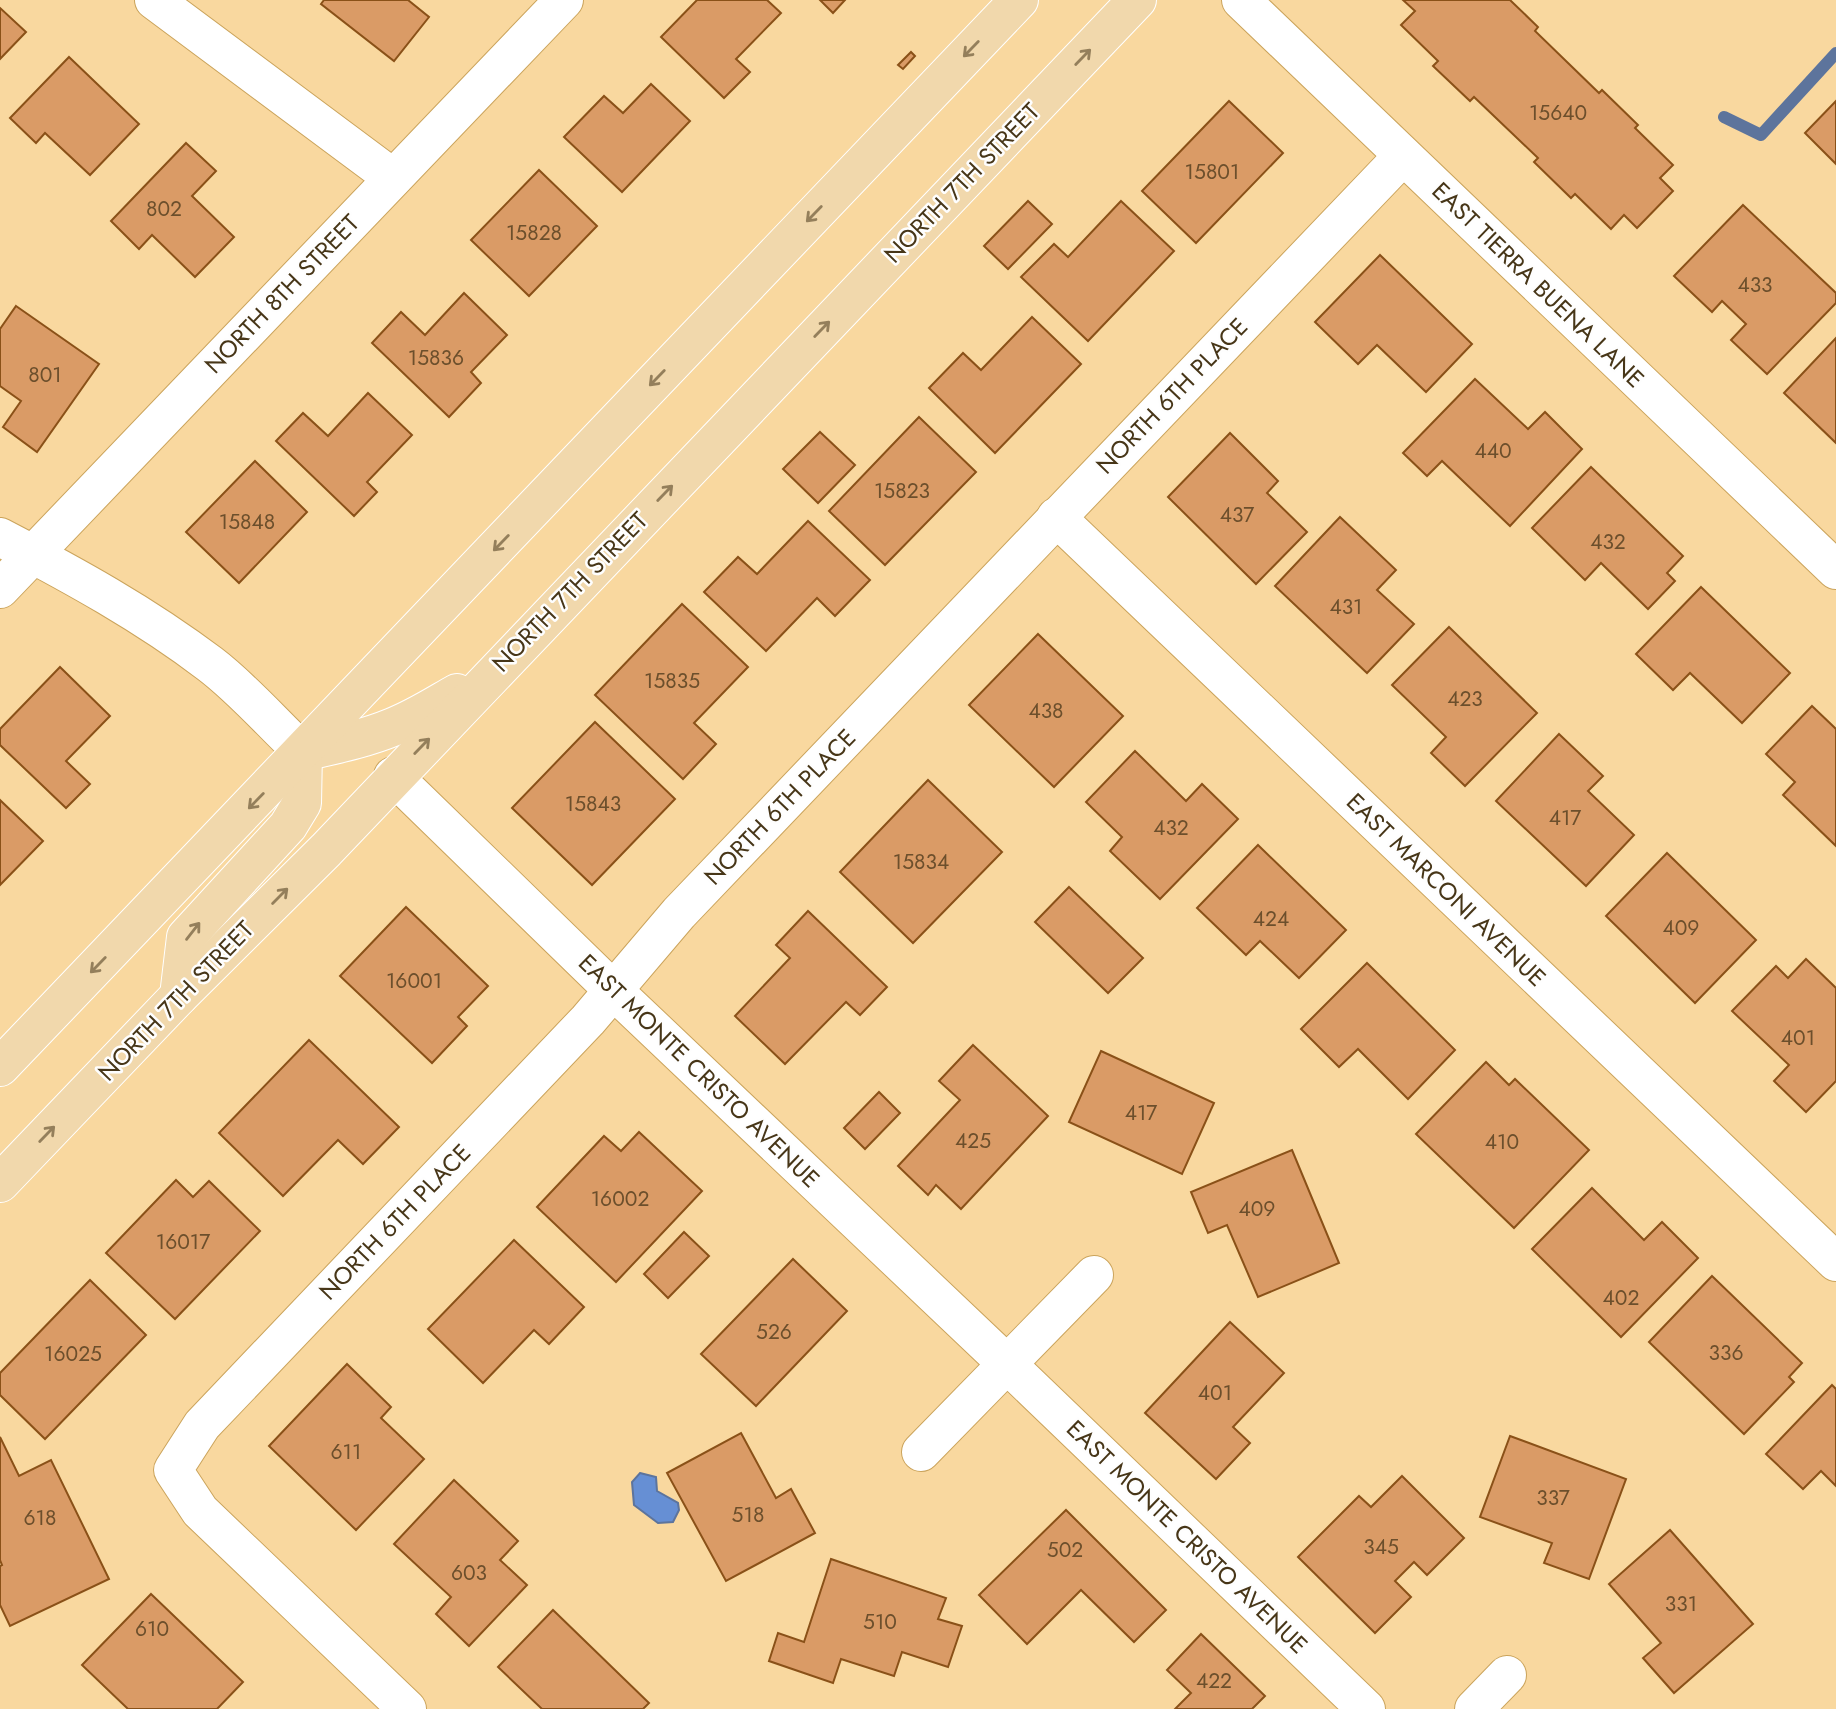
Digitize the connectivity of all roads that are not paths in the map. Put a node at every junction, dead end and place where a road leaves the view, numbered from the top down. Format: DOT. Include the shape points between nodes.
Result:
graph roads {
  1 [pos="155,0"];
  2 [pos="564,0"];
  3 [pos="1019,0"];
  4 [pos="1241,0"];
  5 [pos="1126,7"];
  6 [pos="1403,156"];
  7 [pos="393,178"];
  8 [pos="1056,517"];
  9 [pos="16,545"];
  10 [pos="1836,570"];
  11 [pos="0,589"];
  12 [pos="497,668"];
  13 [pos="303,752"];
  14 [pos="393,776"];
  15 [pos="613,990"];
  16 [pos="179,996"];
  17 [pos="0,1067"];
  18 [pos="0,1183"];
  19 [pos="1836,1262"];
  20 [pos="1094,1275"];
  21 [pos="1007,1364"];
  22 [pos="920,1452"];
  23 [pos="1507,1675"];
  24 [pos="407,1709"];
  25 [pos="1366,1709"];
  26 [pos="1474,1709"];
  1 -- 7 [label="street"];
  2 -- 7 [label="street, NORTH 8TH STREET"];
  3 -- 13 [label="main road, one-way"];
  4 -- 6 [label="street, EAST TIERRA BUENA LANE"];
  12 -- 5 [label="main road, NORTH 7TH STREET, one-way"];
  6 -- 8 [label="street, NORTH 6TH PLACE"];
  6 -- 10 [label="street, EAST TIERRA BUENA LANE"];
  7 -- 9 [label="street, NORTH 8TH STREET"];
  8 -- 15 [label="street, NORTH 6TH PLACE" via="679,913"];
  8 -- 19 [label="street, EAST MARCONI AVENUE"];
  9 -- 11 [label="street, NORTH 8TH STREET"];
  9 -- 13 [label="street" via="146,618 212,666"];
  12 -- 13 [label="main road" via="394,727"];
  14 -- 12 [label="main road, NORTH 7TH STREET, one-way"];
  16 -- 13 [label="main road, one-way" via="186,937 288,826 302,803"];
  13 -- 17 [label="main road, one-way"];
  14 -- 15 [label="street, EAST MONTE CRISTO AVENUE"];
  16 -- 14 [label="main road, NORTH 7TH STREET, one-way"];
  15 -- 21 [label="street, EAST MONTE CRISTO AVENUE"];
  15 -- 24 [label="street, NORTH 6TH PLACE" via="202,1425 173,1471 200,1511"];
  18 -- 16 [label="main road, NORTH 7TH STREET, one-way"];
  20 -- 21 [label="street"];
  21 -- 22 [label="street"];
  21 -- 25 [label="street, EAST MONTE CRISTO AVENUE"];
  23 -- 26 [label="street"];
}
